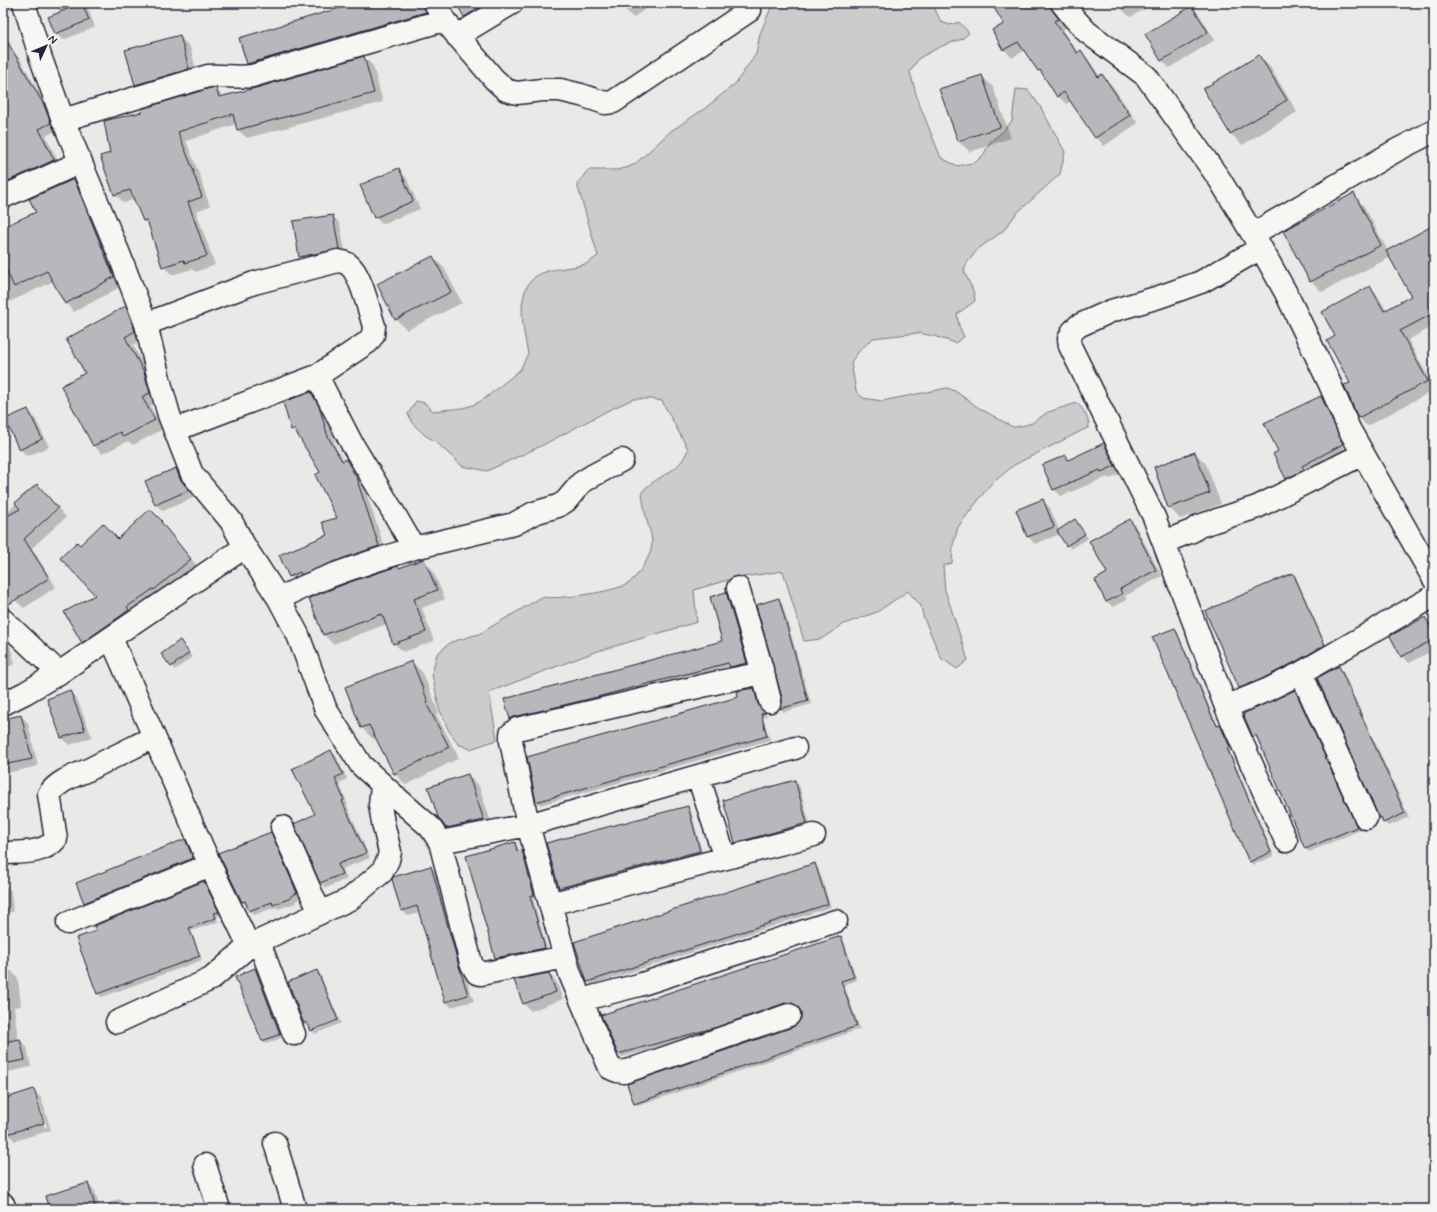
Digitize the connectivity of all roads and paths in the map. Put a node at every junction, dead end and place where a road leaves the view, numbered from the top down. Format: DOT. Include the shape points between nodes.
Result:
graph roads {
  1 [pos="24,3"];
  2 [pos="512,3"];
  3 [pos="1062,3"];
  4 [pos="750,10"];
  5 [pos="439,11"];
  6 [pos="457,36"];
  7 [pos="63,120"];
  8 [pos="1434,131"];
  9 [pos="80,162"];
  10 [pos="3,197"];
  11 [pos="1257,241"];
  12 [pos="146,324"];
  13 [pos="317,376"];
  14 [pos="175,430"];
  15 [pos="1363,454"];
  16 [pos="622,460"];
  17 [pos="1164,542"];
  18 [pos="245,546"];
  19 [pos="414,548"];
  20 [pos="1434,579"];
  21 [pos="738,588"];
  22 [pos="1434,596"];
  23 [pos="279,599"];
  24 [pos="3,620"];
  25 [pos="111,638"];
  26 [pos="60,673"];
  27 [pos="763,673"];
  28 [pos="1301,673"];
  29 [pos="770,701"];
  30 [pos="3,704"];
  31 [pos="1226,707"];
  32 [pos="154,737"];
  33 [pos="795,748"];
  34 [pos="698,776"];
  35 [pos="382,785"];
  36 [pos="1366,818"];
  37 [pos="528,825"];
  38 [pos="282,826"];
  39 [pos="814,835"];
  40 [pos="1286,841"];
  41 [pos="440,842"];
  42 [pos="3,854"];
  43 [pos="725,858"];
  44 [pos="210,865"];
  45 [pos="550,904"];
  46 [pos="320,913"];
  47 [pos="836,921"];
  48 [pos="68,923"];
  49 [pos="254,944"];
  50 [pos="565,957"];
  51 [pos="581,1000"];
  52 [pos="789,1015"];
  53 [pos="117,1022"];
  54 [pos="294,1034"];
  55 [pos="275,1143"];
  56 [pos="205,1165"];
  57 [pos="3,1204"];
  58 [pos="5,1209"];
  59 [pos="219,1209"];
  60 [pos="295,1209"];
  1 -- 7 [label="street"];
  2 -- 6 [label="street"];
  3 -- 11 [label="street" via="1087,32 1146,76 1220,180"];
  4 -- 6 [label="street" via="608,103 560,90 517,93 506,90"];
  5 -- 6 [label="street"];
  5 -- 7 [label="street" via="252,76 208,76"];
  7 -- 9 [label="street"];
  8 -- 11 [label="street" via="1390,154"];
  9 -- 10 [label="street"];
  9 -- 12 [label="street"];
  11 -- 15 [label="street" via="1286,293"];
  11 -- 17 [label="street" via="1201,282 1111,311 1078,326 1069,339 1070,346"];
  12 -- 13 [label="street" via="254,283 338,261 344,262 358,276 374,332 368,342"];
  12 -- 14 [label="street"];
  13 -- 14 [label="street"];
  13 -- 19 [label="street" via="352,444"];
  14 -- 18 [label="street" via="192,474 231,521"];
  15 -- 17 [label="street" via="1257,507 1199,526"];
  15 -- 20 [label="street"];
  16 -- 19 [label="street" via="581,483 566,501 558,506 534,513 514,524"];
  17 -- 31 [label="street"];
  18 -- 23 [label="street"];
  18 -- 25 [label="street"];
  19 -- 23 [label="street" via="327,577"];
  21 -- 27 [label="street"];
  22 -- 28 [label="street"];
  23 -- 35 [label="street" via="298,635 326,710 361,765"];
  24 -- 26 [label="street"];
  25 -- 26 [label="street"];
  25 -- 32 [label="street"];
  26 -- 30 [label="street"];
  27 -- 29 [label="street"];
  27 -- 37 [label="street" via="517,729 510,734"];
  28 -- 31 [label="street"];
  28 -- 36 [label="street"];
  31 -- 40 [label="street"];
  32 -- 42 [label="street" via="54,787 49,794 56,839 48,847"];
  32 -- 44 [label="street"];
  33 -- 34 [label="street"];
  34 -- 37 [label="street"];
  34 -- 43 [label="street"];
  35 -- 41 [label="street" via="430,827"];
  35 -- 46 [label="street" via="380,805 390,852 388,860 382,872 350,899"];
  37 -- 41 [label="street"];
  37 -- 45 [label="street"];
  38 -- 46 [label="street"];
  39 -- 43 [label="street"];
  41 -- 50 [label="street" via="471,962 477,973"];
  43 -- 45 [label="street"];
  44 -- 48 [label="street"];
  44 -- 49 [label="street"];
  45 -- 50 [label="street"];
  46 -- 49 [label="street"];
  47 -- 51 [label="street" via="639,985"];
  49 -- 53 [label="street" via="211,979"];
  49 -- 54 [label="street"];
  50 -- 51 [label="street"];
  51 -- 52 [label="street" via="610,1068 624,1072"];
  55 -- 60 [label="street"];
  56 -- 59 [label="street"];
  57 -- 58 [label="street"];
}
